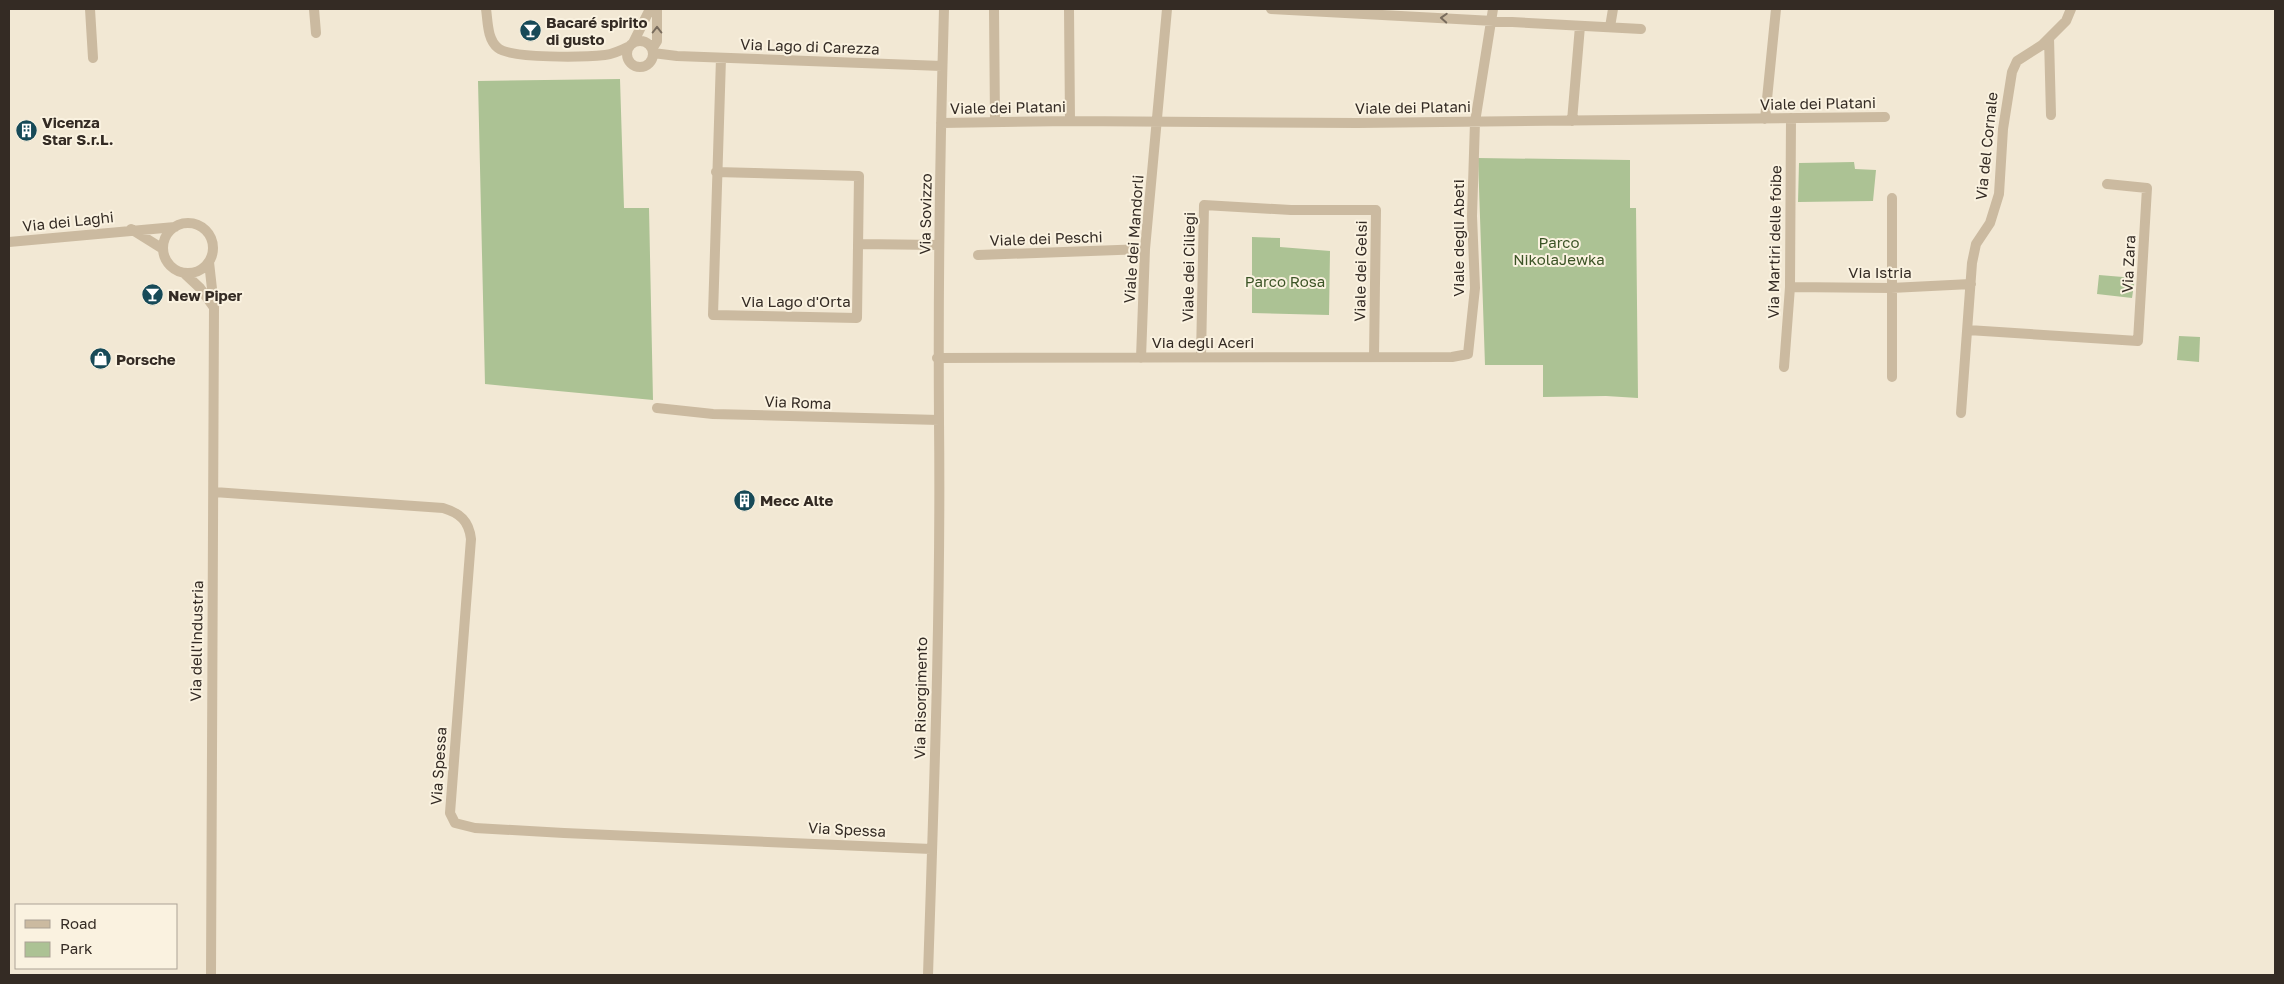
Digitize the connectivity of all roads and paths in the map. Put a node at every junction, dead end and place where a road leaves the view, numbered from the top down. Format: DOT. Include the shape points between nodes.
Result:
graph roads {
  1 [pos="90,9"];
  2 [pos="314,9"];
  3 [pos="486,9"];
  4 [pos="650,9"];
  5 [pos="657,9"];
  6 [pos="944,9"];
  7 [pos="994,9"];
  8 [pos="1069,9"];
  9 [pos="1167,9"];
  10 [pos="1271,9"];
  11 [pos="1493,9"];
  12 [pos="1613,9"];
  13 [pos="1776,9"];
  14 [pos="2071,9"];
  15 [pos="1493,21"];
  16 [pos="1580,26"];
  17 [pos="1610,27"];
  18 [pos="1641,29"];
  19 [pos="316,33"];
  20 [pos="2049,38"];
  21 [pos="632,44"];
  22 [pos="651,54"];
  23 [pos="605,55"];
  24 [pos="93,58"];
  25 [pos="720,58"];
  26 [pos="630,62"];
  27 [pos="942,66"];
  28 [pos="2051,115"];
  29 [pos="1885,117"];
  30 [pos="1791,118"];
  31 [pos="1765,119"];
  32 [pos="995,121"];
  33 [pos="1070,121"];
  34 [pos="1572,121"];
  35 [pos="1475,122"];
  36 [pos="941,123"];
  37 [pos="1157,123"];
  38 [pos="716,172"];
  39 [pos="2107,184"];
  40 [pos="1892,198"];
  41 [pos="1291,210"];
  42 [pos="175,227"];
  43 [pos="131,229"];
  44 [pos="9,242"];
  45 [pos="858,244"];
  46 [pos="939,245"];
  47 [pos="163,249"];
  48 [pos="1145,249"];
  49 [pos="978,255"];
  50 [pos="210,262"];
  51 [pos="184,273"];
  52 [pos="1971,284"];
  53 [pos="1790,287"];
  54 [pos="1894,288"];
  55 [pos="214,307"];
  56 [pos="1968,330"];
  57 [pos="1468,354"];
  58 [pos="1374,357"];
  59 [pos="937,358"];
  60 [pos="1140,358"];
  61 [pos="1201,358"];
  62 [pos="1784,367"];
  63 [pos="1892,377"];
  64 [pos="657,408"];
  65 [pos="1961,413"];
  66 [pos="939,420"];
  67 [pos="214,492"];
  68 [pos="931,849"];
  69 [pos="211,975"];
  70 [pos="928,975"];
  1 -- 24 [label="street"];
  2 -- 19 [label="street"];
  3 -- 23 [label="street" via="490,36 495,45 506,53"];
  4 -- 21 [label="street"];
  22 -- 5 [label="street, one-way" via="657,41"];
  6 -- 27 [label="street, Via Sovizzo"];
  7 -- 32 [label="street"];
  8 -- 33 [label="street"];
  9 -- 37 [label="street, Viale dei Mandorli"];
  15 -- 10 [label="street, one-way"];
  11 -- 15 [label="street, Viale degli Abeti"];
  12 -- 17 [label="street"];
  13 -- 31 [label="street"];
  14 -- 20 [label="street, Via del Cornale" via="2066,22"];
  15 -- 16 [label="street"];
  15 -- 35 [label="street, Viale degli Abeti"];
  16 -- 17 [label="street"];
  16 -- 34 [label="street"];
  17 -- 18 [label="street"];
  20 -- 28 [label="street"];
  20 -- 52 [label="street, Via del Cornale" via="2017,61 2012,72 2004,121 1999,194 1990,222 1976,244"];
  21 -- 22 [label="street" via="642,41"];
  21 -- 23 [label="street"];
  21 -- 26 [label="street" via="627,54"];
  22 -- 25 [label="street, Via Lago di Carezza"];
  22 -- 26 [label="street" via="643,66"];
  23 -- 26 [label="street"];
  25 -- 27 [label="street, Via Lago di Carezza"];
  25 -- 38 [label="street, Via Lago d'Orta"];
  27 -- 36 [label="street, Via Sovizzo"];
  29 -- 30 [label="street, Viale dei Platani"];
  30 -- 31 [label="street, Viale dei Platani"];
  30 -- 53 [label="street, Via Martiri delle foibe"];
  31 -- 34 [label="street, Viale dei Platani"];
  32 -- 33 [label="street, Viale dei Platani"];
  32 -- 36 [label="street, Viale dei Platani"];
  33 -- 37 [label="street, Viale dei Platani"];
  34 -- 35 [label="street, Viale dei Platani"];
  35 -- 37 [label="street, Viale dei Platani"];
  35 -- 57 [label="street, Viale degli Abeti" via="1472,216 1476,288"];
  36 -- 46 [label="street, Via Sovizzo"];
  37 -- 48 [label="street, Viale dei Mandorli"];
  38 -- 45 [label="street, Via Lago d'Orta" via="859,176"];
  38 -- 45 [label="street, Via Lago d'Orta" via="713,315 857,318"];
  39 -- 56 [label="street, Via Zara" via="2147,188 2138,341"];
  40 -- 54 [label="street"];
  41 -- 58 [label="street, Viale dei Gelsi" via="1376,210"];
  41 -- 61 [label="street, Viale dei Ciliegi" via="1204,205"];
  42 -- 43 [label="street, Via dei Laghi"];
  42 -- 47 [label="street" via="167,234"];
  42 -- 50 [label="street" via="184,223 199,225 205,230 213,249"];
  43 -- 44 [label="street, Via dei Laghi"];
  43 -- 47 [label="street"];
  45 -- 46 [label="street"];
  46 -- 59 [label="street, Via Sovizzo"];
  47 -- 51 [label="street" via="168,263"];
  48 -- 49 [label="street, Viale dei Peschi"];
  48 -- 60 [label="street, Viale dei Mandorli"];
  50 -- 51 [label="street" via="200,270"];
  50 -- 55 [label="street, Via dell'Industria"];
  51 -- 55 [label="street"];
  52 -- 54 [label="street, Via Istria"];
  52 -- 56 [label="street, Via del Cornale"];
  53 -- 54 [label="street, Via Istria"];
  53 -- 62 [label="street, Via Martiri delle foibe"];
  54 -- 63 [label="street"];
  55 -- 67 [label="street, Via dell'Industria"];
  56 -- 65 [label="street, Via del Cornale"];
  57 -- 58 [label="street, Via degli Aceri"];
  58 -- 61 [label="street, Via degli Aceri"];
  59 -- 60 [label="street, Via degli Aceri"];
  59 -- 66 [label="street, Via Sovizzo"];
  60 -- 61 [label="street, Via degli Aceri"];
  64 -- 66 [label="street, Via Roma" via="714,414"];
  66 -- 68 [label="street, Via Risorgimento"];
  67 -- 68 [label="street, Via Spessa" via="443,508 455,512 467,523 470,548 450,813 455,823 475,828 564,833"];
  67 -- 69 [label="street, Via dell'Industria" via="210,681"];
  68 -- 70 [label="street, Via Risorgimento"];
}
